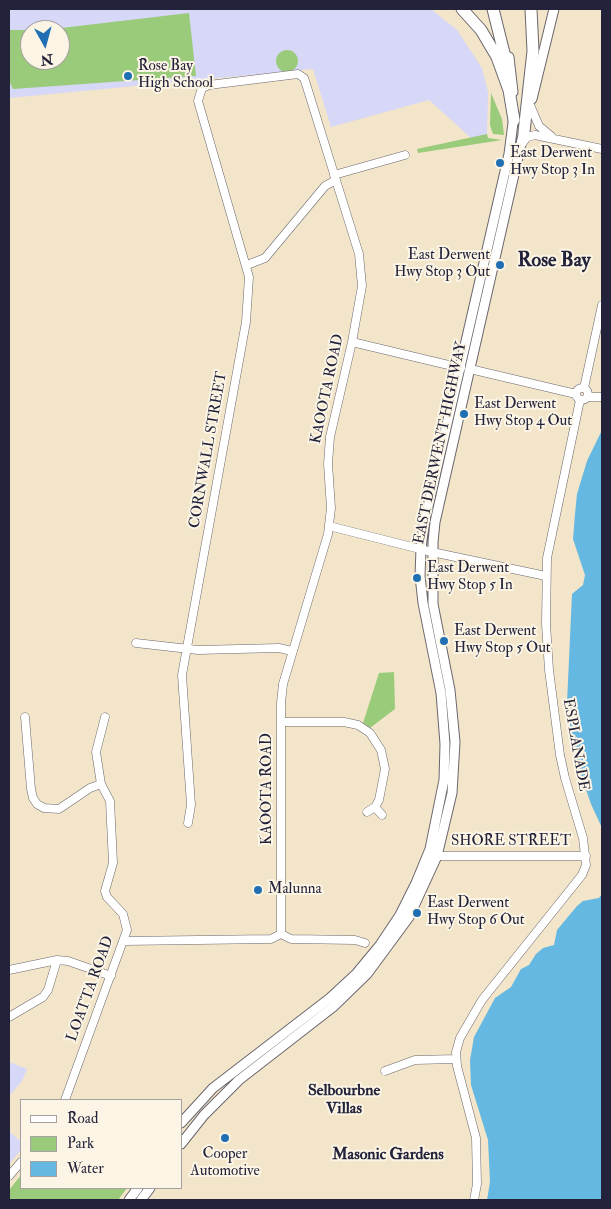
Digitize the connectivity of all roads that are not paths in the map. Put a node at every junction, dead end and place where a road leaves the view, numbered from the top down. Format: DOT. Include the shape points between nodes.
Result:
graph roads {
  1 [pos="462,9"];
  2 [pos="493,9"];
  3 [pos="498,9"];
  4 [pos="531,9"];
  5 [pos="554,9"];
  6 [pos="202,88"];
  7 [pos="512,89"];
  8 [pos="530,104"];
  9 [pos="514,120"];
  10 [pos="524,132"];
  11 [pos="553,137"];
  12 [pos="520,148"];
  13 [pos="602,149"];
  14 [pos="405,155"];
  15 [pos="335,177"];
  16 [pos="247,265"];
  17 [pos="602,305"];
  18 [pos="352,342"];
  19 [pos="466,368"];
  20 [pos="584,388"];
  21 [pos="578,397"];
  22 [pos="588,397"];
  23 [pos="602,397"];
  24 [pos="329,526"];
  25 [pos="421,549"];
  26 [pos="432,552"];
  27 [pos="546,576"];
  28 [pos="136,643"];
  29 [pos="187,648"];
  30 [pos="292,651"];
  31 [pos="25,717"];
  32 [pos="105,717"];
  33 [pos="281,722"];
  34 [pos="101,784"];
  35 [pos="375,808"];
  36 [pos="368,812"];
  37 [pos="382,815"];
  38 [pos="188,823"];
  39 [pos="437,856"];
  40 [pos="586,856"];
  41 [pos="281,934"];
  42 [pos="125,941"];
  43 [pos="365,944"];
  44 [pos="57,960"];
  45 [pos="9,970"];
  46 [pos="111,976"];
  47 [pos="9,1017"];
  48 [pos="456,1059"];
  49 [pos="385,1071"];
  50 [pos="65,1099"];
  51 [pos="194,1107"];
  52 [pos="204,1115"];
  53 [pos="182,1122"];
  54 [pos="182,1143"];
  55 [pos="20,1163"];
  56 [pos="9,1176"];
  57 [pos="137,1189"];
  58 [pos="149,1189"];
  59 [pos="129,1200"];
  60 [pos="141,1200"];
  61 [pos="474,1200"];
  1 -- 9 [label="highway" via="481,30 497,57 509,90"];
  2 -- 7 [label="highway"];
  3 -- 7 [label="main road, EAST DERWENT HIGHWAY"];
  4 -- 10 [label="highway" via="533,51"];
  5 -- 8 [label="main road, EAST DERWENT HIGHWAY"];
  6 -- 15 [label="street, KAOOTA ROAD" via="254,79 302,76"];
  6 -- 16 [label="street, CORNWALL STREET" via="199,111"];
  7 -- 9 [label="main road, EAST DERWENT HIGHWAY"];
  8 -- 10 [label="main road, EAST DERWENT HIGHWAY"];
  8 -- 11 [label="street" via="539,126"];
  9 -- 19 [label="main road, EAST DERWENT HIGHWAY"];
  10 -- 12 [label="main road, EAST DERWENT HIGHWAY"];
  11 -- 12 [label="street" via="530,136"];
  11 -- 13 [label="street"];
  12 -- 19 [label="main road, EAST DERWENT HIGHWAY"];
  14 -- 15 [label="street"];
  15 -- 16 [label="street" via="265,258"];
  15 -- 18 [label="street, KAOOTA ROAD" via="359,254 361,271 360,301"];
  16 -- 29 [label="street, CORNWALL STREET" via="249,304"];
  17 -- 20 [label="street"];
  18 -- 19 [label="street"];
  18 -- 24 [label="street, KAOOTA ROAD" via="328,449"];
  19 -- 21 [label="street"];
  19 -- 25 [label="main road, EAST DERWENT HIGHWAY" via="424,524"];
  19 -- 26 [label="main road, EAST DERWENT HIGHWAY" via="435,522"];
  20 -- 21 [label="street" via="580,389"];
  20 -- 22 [label="street"];
  21 -- 22 [label="street" via="584,401"];
  21 -- 27 [label="street, ESPLANADE"];
  22 -- 23 [label="street"];
  24 -- 25 [label="street"];
  24 -- 30 [label="street, KAOOTA ROAD"];
  25 -- 26 [label="street"];
  25 -- 51 [label="main road, EAST DERWENT HIGHWAY" via="423,602 441,693 446,744 440,807 422,870 390,930 356,974"];
  26 -- 27 [label="street"];
  26 -- 39 [label="main road, EAST DERWENT HIGHWAY" via="433,604 450,690 455,742 452,792"];
  27 -- 40 [label="street, ESPLANADE" via="549,662 560,755"];
  28 -- 29 [label="street"];
  29 -- 30 [label="street" via="278,648"];
  29 -- 38 [label="street, CORNWALL STREET" via="182,683 191,805"];
  30 -- 33 [label="street, KAOOTA ROAD" via="283,684"];
  31 -- 34 [label="street" via="31,789 37,804 59,809"];
  32 -- 34 [label="street, LOATTA ROAD" via="96,752"];
  33 -- 35 [label="street" via="344,722 358,725 370,733 379,744 384,762 384,784"];
  33 -- 41 [label="street, KAOOTA ROAD"];
  34 -- 42 [label="street, LOATTA ROAD" via="110,802 113,854 104,890 126,921"];
  35 -- 36 [label="street"];
  35 -- 37 [label="street"];
  39 -- 40 [label="street, SHORE STREET"];
  39 -- 52 [label="main road, EAST DERWENT HIGHWAY" via="409,916 367,974 333,1007 239,1080"];
  40 -- 48 [label="street" via="582,874 472,1014 460,1038"];
  41 -- 42 [label="street" via="271,939"];
  41 -- 43 [label="street" via="295,939 355,940"];
  42 -- 46 [label="street, LOATTA ROAD"];
  44 -- 45 [label="street"];
  44 -- 46 [label="street"];
  44 -- 47 [label="street" via="43,997"];
  46 -- 50 [label="street, LOATTA ROAD"];
  48 -- 49 [label="street" via="416,1060"];
  48 -- 61 [label="street" via="476,1138"];
  51 -- 52 [label="main road"];
  51 -- 53 [label="main road, EAST DERWENT HIGHWAY"];
  52 -- 54 [label="main road, EAST DERWENT HIGHWAY"];
  55 -- 56 [label="street"];
  57 -- 59 [label="main road"];
  58 -- 60 [label="main road"];
}
